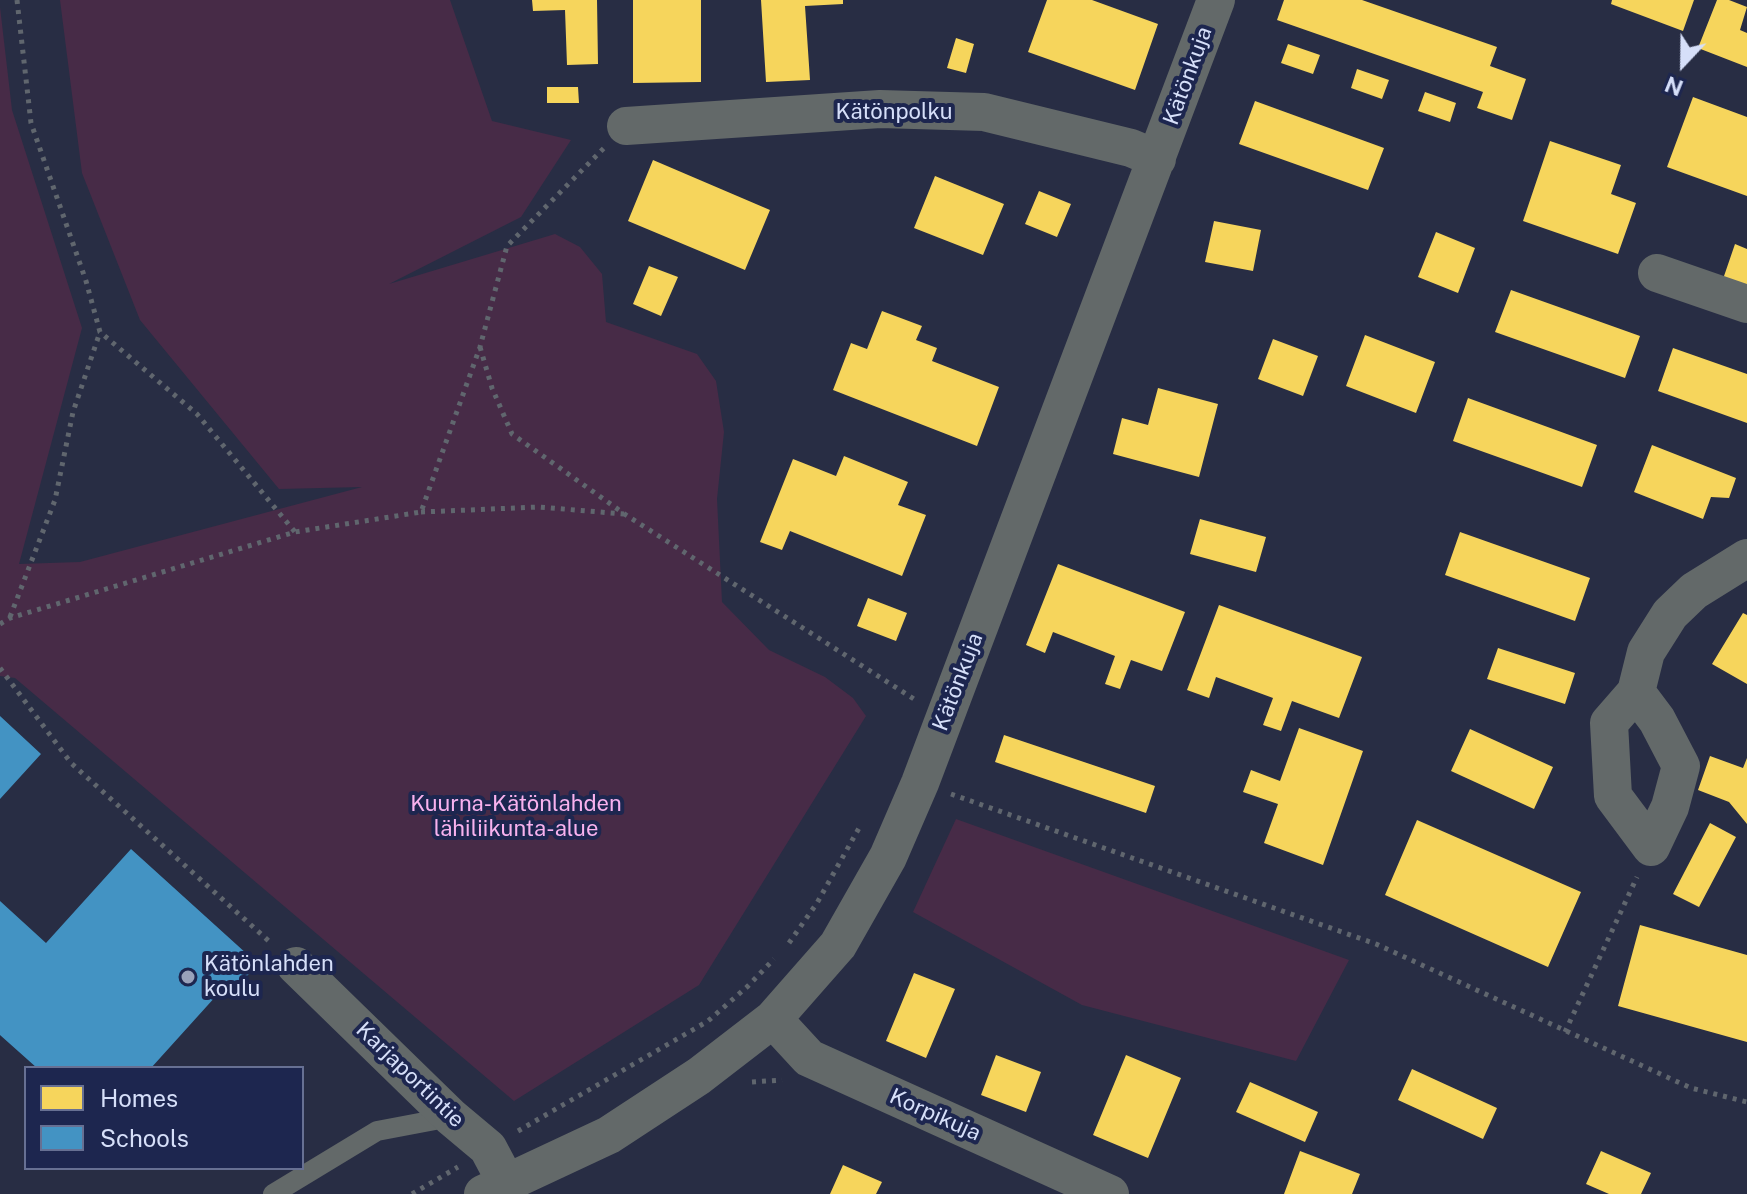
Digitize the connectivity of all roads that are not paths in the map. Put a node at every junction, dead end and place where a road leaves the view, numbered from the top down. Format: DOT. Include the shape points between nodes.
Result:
graph roads {
  1 [pos="1216,0"];
  2 [pos="626,126"];
  3 [pos="1157,159"];
  4 [pos="1657,273"];
  5 [pos="1747,304"];
  6 [pos="1747,558"];
  7 [pos="1636,692"];
  8 [pos="296,966"];
  9 [pos="773,1019"];
  10 [pos="451,1117"];
  11 [pos="500,1190"];
  12 [pos="273,1194"];
  13 [pos="1110,1194"];
  1 -- 3 [label="street, Kätönkuja"];
  2 -- 3 [label="street, Kätönpolku" via="880,109 984,112"];
  3 -- 9 [label="street, Kätönkuja" via="888,857 838,945"];
  4 -- 5 [label="street"];
  6 -- 7 [label="street" via="1694,591 1670,614 1646,652"];
  7 -- 7 [label="street" via="1609,723 1613,796 1651,847 1681,766"];
  8 -- 10 [label="street, Karjaportintie"];
  9 -- 11 [label="street, Kätönkuja" via="609,1135"];
  9 -- 13 [label="street, Korpikuja" via="809,1058"];
  10 -- 11 [label="street, Karjaportintie" via="488,1148"];
  10 -- 12 [label="lane" via="377,1131"];
}
